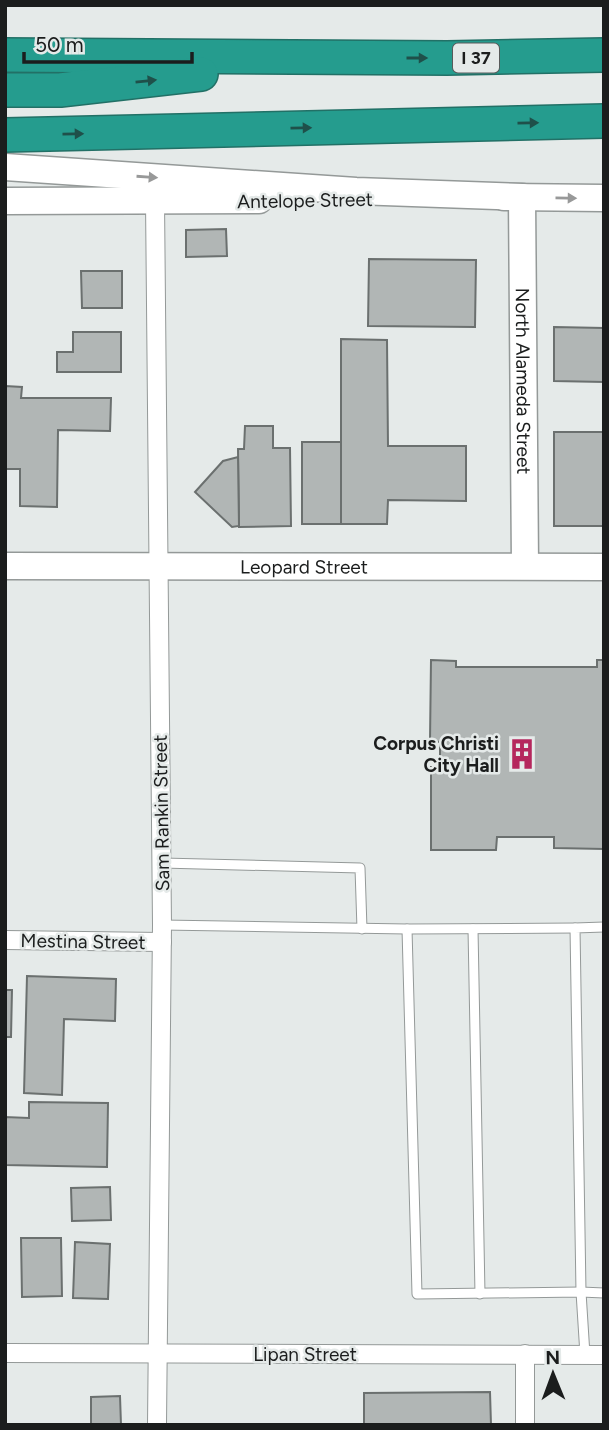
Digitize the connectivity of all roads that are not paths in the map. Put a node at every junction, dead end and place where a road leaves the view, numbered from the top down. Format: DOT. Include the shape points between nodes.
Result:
graph roads {
  1 [pos="5,55"];
  2 [pos="604,55"];
  3 [pos="349,58"];
  4 [pos="5,90"];
  5 [pos="604,121"];
  6 [pos="5,135"];
  7 [pos="5,167"];
  8 [pos="522,197"];
  9 [pos="604,198"];
  10 [pos="5,201"];
  11 [pos="155,201"];
  12 [pos="157,565"];
  13 [pos="5,566"];
  14 [pos="525,566"];
  15 [pos="604,567"];
  16 [pos="162,863"];
  17 [pos="604,927"];
  18 [pos="575,928"];
  19 [pos="362,929"];
  20 [pos="407,929"];
  21 [pos="473,929"];
  22 [pos="162,934"];
  23 [pos="5,940"];
  24 [pos="581,1292"];
  25 [pos="604,1293"];
  26 [pos="480,1294"];
  27 [pos="5,1353"];
  28 [pos="525,1353"];
  29 [pos="158,1354"];
  30 [pos="604,1354"];
  31 [pos="585,1355"];
  32 [pos="157,1425"];
  33 [pos="526,1425"];
  1 -- 3 [label="highway, I 37"];
  3 -- 2 [label="highway, I 37, one-way"];
  4 -- 3 [label="highway, one-way" via="60,90"];
  6 -- 5 [label="highway, one-way"];
  7 -- 8 [label="main road, one-way" via="356,191"];
  8 -- 9 [label="main road, Antelope Street, one-way"];
  8 -- 11 [label="main road, Antelope Street"];
  8 -- 14 [label="main road, North Alameda Street"];
  10 -- 11 [label="main road, Antelope Street"];
  11 -- 12 [label="street, Sam Rankin Street"];
  12 -- 13 [label="main road, Leopard Street"];
  12 -- 14 [label="main road, Leopard Street"];
  12 -- 16 [label="street, Sam Rankin Street"];
  14 -- 15 [label="main road, Leopard Street"];
  16 -- 19 [label="lane" via="360,868"];
  16 -- 22 [label="street, Sam Rankin Street"];
  17 -- 18 [label="lane"];
  18 -- 21 [label="lane"];
  18 -- 24 [label="lane"];
  19 -- 20 [label="lane"];
  19 -- 22 [label="lane"];
  20 -- 21 [label="lane"];
  20 -- 26 [label="lane" via="417,1294"];
  21 -- 26 [label="lane"];
  22 -- 23 [label="street, Mestina Street"];
  22 -- 29 [label="street, Sam Rankin Street"];
  24 -- 25 [label="lane"];
  24 -- 26 [label="lane"];
  24 -- 31 [label="lane"];
  27 -- 29 [label="street, Lipan Street"];
  28 -- 29 [label="street, Lipan Street"];
  28 -- 31 [label="street, Lipan Street"];
  28 -- 33 [label="street"];
  29 -- 32 [label="street, Sam Rankin Street"];
  30 -- 31 [label="street, Lipan Street"];
}
